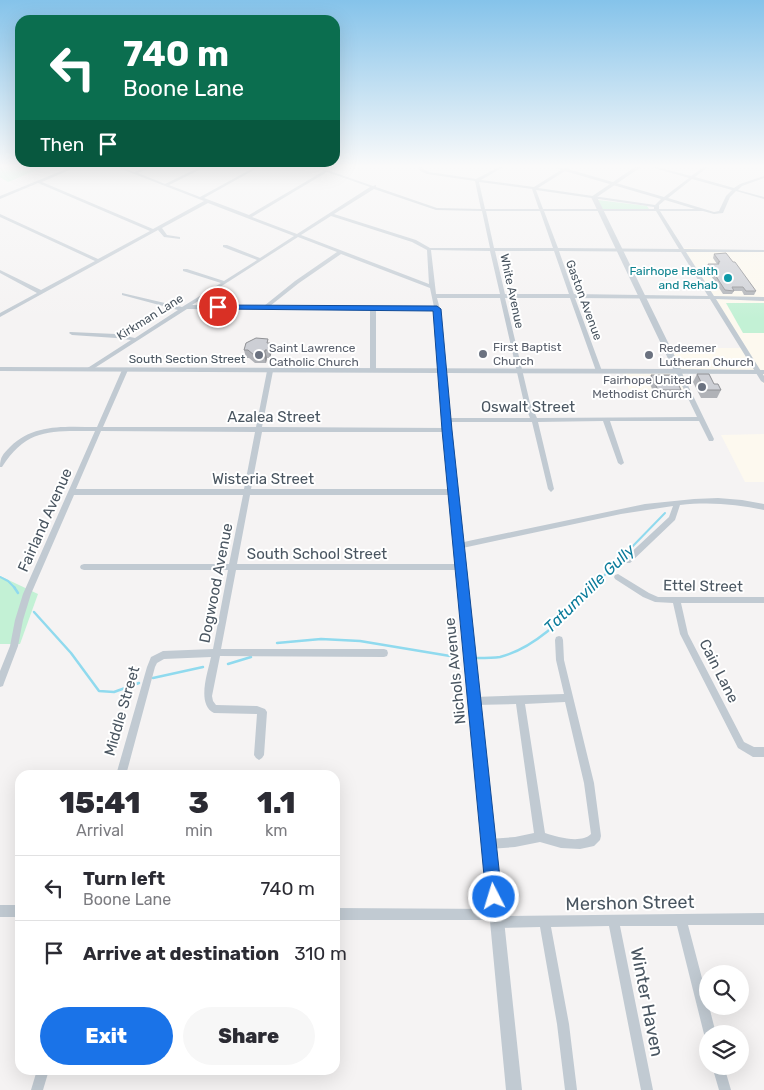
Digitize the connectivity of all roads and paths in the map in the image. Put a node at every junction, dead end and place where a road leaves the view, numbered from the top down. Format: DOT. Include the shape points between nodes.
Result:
graph roads {
  1 [pos="6,218"];
  2 [pos="126,218"];
  3 [pos="178,218"];
  4 [pos="254,218"];
  5 [pos="325,218"];
  6 [pos="339,218"];
  7 [pos="486,218"];
  8 [pos="544,218"];
  9 [pos="603,218"];
  10 [pos="662,218"];
  11 [pos="156,230"];
  12 [pos="297,235"];
  13 [pos="178,238"];
  14 [pos="225,246"];
  15 [pos="556,249"];
  16 [pos="619,249"];
  17 [pos="428,250"];
  18 [pos="493,250"];
  19 [pos="682,250"];
  20 [pos="764,251"];
  21 [pos="341,252"];
  22 [pos="259,259"];
  23 [pos="98,261"];
  24 [pos="185,270"];
  25 [pos="0,271"];
  26 [pos="223,282"];
  27 [pos="432,287"];
  28 [pos="40,292"];
  29 [pos="124,294"];
  30 [pos="435,296"];
  31 [pos="503,296"];
  32 [pos="572,296"];
  33 [pos="641,296"];
  34 [pos="713,299"];
  35 [pos="764,299"];
  36 [pos="184,308"];
  37 [pos="266,308"];
  38 [pos="373,308"];
  39 [pos="437,309"];
  40 [pos="0,315"];
  41 [pos="72,333"];
  42 [pos="132,339"];
  43 [pos="0,370"];
  44 [pos="88,370"];
  45 [pos="125,370"];
  46 [pos="374,370"];
  47 [pos="270,371"];
  48 [pos="442,371"];
  49 [pos="519,371"];
  50 [pos="599,371"];
  51 [pos="678,371"];
  52 [pos="761,372"];
  53 [pos="764,381"];
  54 [pos="534,419"];
  55 [pos="700,419"];
  56 [pos="606,420"];
  57 [pos="447,425"];
  58 [pos="100,429"];
  59 [pos="259,430"];
  60 [pos="710,439"];
  61 [pos="621,463"];
  62 [pos="0,465"];
  63 [pos="551,489"];
  64 [pos="72,492"];
  65 [pos="248,492"];
  66 [pos="453,492"];
  67 [pos="677,504"];
  68 [pos="764,507"];
  69 [pos="458,546"];
  70 [pos="627,561"];
  71 [pos="84,567"];
  72 [pos="233,567"];
  73 [pos="460,567"];
  74 [pos="618,577"];
  75 [pos="676,600"];
  76 [pos="764,600"];
  77 [pos="559,640"];
  78 [pos="217,653"];
  79 [pos="384,653"];
  80 [pos="0,683"];
  81 [pos="568,698"];
  82 [pos="520,700"];
  83 [pos="474,701"];
  84 [pos="764,752"];
  85 [pos="259,755"];
  86 [pos="122,770"];
  87 [pos="540,837"];
  88 [pos="489,844"];
  89 [pos="0,911"];
  90 [pos="15,911"];
  91 [pos="340,914"];
  92 [pos="496,918"];
  93 [pos="764,919"];
  94 [pos="681,920"];
  95 [pos="545,922"];
  96 [pos="614,922"];
  97 [pos="708,1025"];
  98 [pos="42,1075"];
  99 [pos="720,1075"];
  100 [pos="37,1090"];
  101 [pos="514,1090"];
  102 [pos="571,1090"];
  103 [pos="647,1090"];
  104 [pos="724,1090"];
  1 -- 23 [label="street"];
  2 -- 11 [label="street"];
  3 -- 11 [label="street"];
  4 -- 12 [label="street"];
  5 -- 12 [label="street, Kirkman Lane"];
  6 -- 17 [label="street" via="414,241"];
  7 -- 18 [label="street, White Avenue"];
  8 -- 15 [label="street, Gaston Avenue"];
  9 -- 16 [label="street"];
  10 -- 19 [label="street"];
  11 -- 13 [label="street"];
  11 -- 23 [label="street"];
  12 -- 21 [label="street"];
  12 -- 22 [label="street, Kirkman Lane"];
  14 -- 22 [label="street"];
  15 -- 16 [label="street"];
  15 -- 18 [label="street"];
  15 -- 32 [label="street, Gaston Avenue"];
  16 -- 19 [label="street"];
  16 -- 33 [label="street"];
  17 -- 18 [label="street"];
  17 -- 27 [label="street, Nichols Avenue"];
  18 -- 31 [label="street, White Avenue"];
  19 -- 20 [label="street"];
  19 -- 34 [label="street"];
  21 -- 27 [label="street"];
  21 -- 37 [label="street"];
  22 -- 26 [label="street, Kirkman Lane"];
  23 -- 28 [label="street"];
  24 -- 26 [label="street"];
  25 -- 28 [label="street"];
  26 -- 36 [label="street, Kirkman Lane"];
  27 -- 30 [label="street, Nichols Avenue"];
  28 -- 40 [label="street"];
  29 -- 36 [label="street"];
  30 -- 31 [label="street"];
  30 -- 39 [label="street, Nichols Avenue"];
  31 -- 32 [label="street"];
  31 -- 49 [label="street, White Avenue"];
  32 -- 33 [label="street"];
  32 -- 50 [label="street, Gaston Avenue"];
  33 -- 34 [label="street"];
  33 -- 51 [label="street"];
  34 -- 35 [label="street"];
  34 -- 52 [label="street"];
  36 -- 37 [label="street"];
  36 -- 42 [label="street, Kirkman Lane"];
  37 -- 38 [label="street"];
  38 -- 39 [label="street"];
  38 -- 46 [label="street"];
  39 -- 48 [label="street, Nichols Avenue"];
  41 -- 42 [label="street"];
  42 -- 44 [label="street, Kirkman Lane"];
  43 -- 44 [label="street, South Section Street"];
  44 -- 45 [label="street, South Section Street"];
  45 -- 47 [label="street, South Section Street"];
  45 -- 58 [label="street, Fairland Avenue"];
  46 -- 47 [label="street, South Section Street"];
  46 -- 48 [label="street, South Section Street"];
  47 -- 59 [label="street, Dogwood Avenue"];
  48 -- 49 [label="street, South Section Street"];
  48 -- 57 [label="street, Nichols Avenue"];
  49 -- 50 [label="street, South Section Street"];
  49 -- 54 [label="street, White Avenue"];
  50 -- 51 [label="street, South Section Street"];
  51 -- 52 [label="street, South Section Street"];
  51 -- 55 [label="street"];
  52 -- 53 [label="street"];
  54 -- 56 [label="street, Oswalt Street"];
  54 -- 57 [label="street, Oswalt Street"];
  54 -- 63 [label="street, White Avenue"];
  55 -- 56 [label="street, Oswalt Street"];
  55 -- 60 [label="street"];
  56 -- 61 [label="street"];
  57 -- 59 [label="street, Azalea Street"];
  57 -- 66 [label="street, Nichols Avenue"];
  58 -- 59 [label="street, Azalea Street"];
  58 -- 62 [label="street, Azalea Street" via="38,432 15,445"];
  58 -- 64 [label="street, Fairland Avenue"];
  59 -- 65 [label="street, Dogwood Avenue"];
  64 -- 65 [label="street, Wisteria Street"];
  64 -- 80 [label="street, Fairland Avenue" via="27,594 14,646"];
  65 -- 66 [label="street, Wisteria Street"];
  65 -- 72 [label="street, Dogwood Avenue"];
  66 -- 69 [label="street, Nichols Avenue"];
  67 -- 68 [label="street" via="732,500"];
  67 -- 69 [label="street" via="626,510"];
  67 -- 70 [label="street" via="672,518"];
  69 -- 73 [label="street, Nichols Avenue"];
  71 -- 72 [label="street, South School Street"];
  72 -- 73 [label="street, South School Street"];
  72 -- 78 [label="street, Dogwood Avenue"];
  73 -- 83 [label="street, Nichols Avenue"];
  74 -- 75 [label="street, Ettel Street" via="652,598"];
  75 -- 76 [label="street, Ettel Street"];
  75 -- 84 [label="street, Cain Lane" via="684,634 741,745 753,752"];
  77 -- 81 [label="street"];
  78 -- 79 [label="street, Middle Street"];
  78 -- 85 [label="street, Dogwood Avenue" via="208,696 211,707 264,711"];
  78 -- 86 [label="street, Middle Street" via="163,655 154,660"];
  81 -- 82 [label="street"];
  81 -- 87 [label="street" via="589,783 596,836 590,842 580,844"];
  82 -- 83 [label="street"];
  82 -- 87 [label="street"];
  83 -- 88 [label="street, Nichols Avenue"];
  87 -- 88 [label="street"];
  88 -- 92 [label="street, Nichols Avenue"];
  89 -- 90 [label="street"];
  91 -- 92 [label="street, Mershon Street"];
  92 -- 95 [label="street, Mershon Street"];
  92 -- 101 [label="street, Nichols Avenue"];
  93 -- 94 [label="street, Mershon Street"];
  94 -- 96 [label="street, Mershon Street"];
  94 -- 97 [label="street"];
  95 -- 96 [label="street, Mershon Street"];
  95 -- 102 [label="street"];
  96 -- 103 [label="street, Winter Haven"];
  98 -- 100 [label="street"];
  99 -- 104 [label="street"];
}
